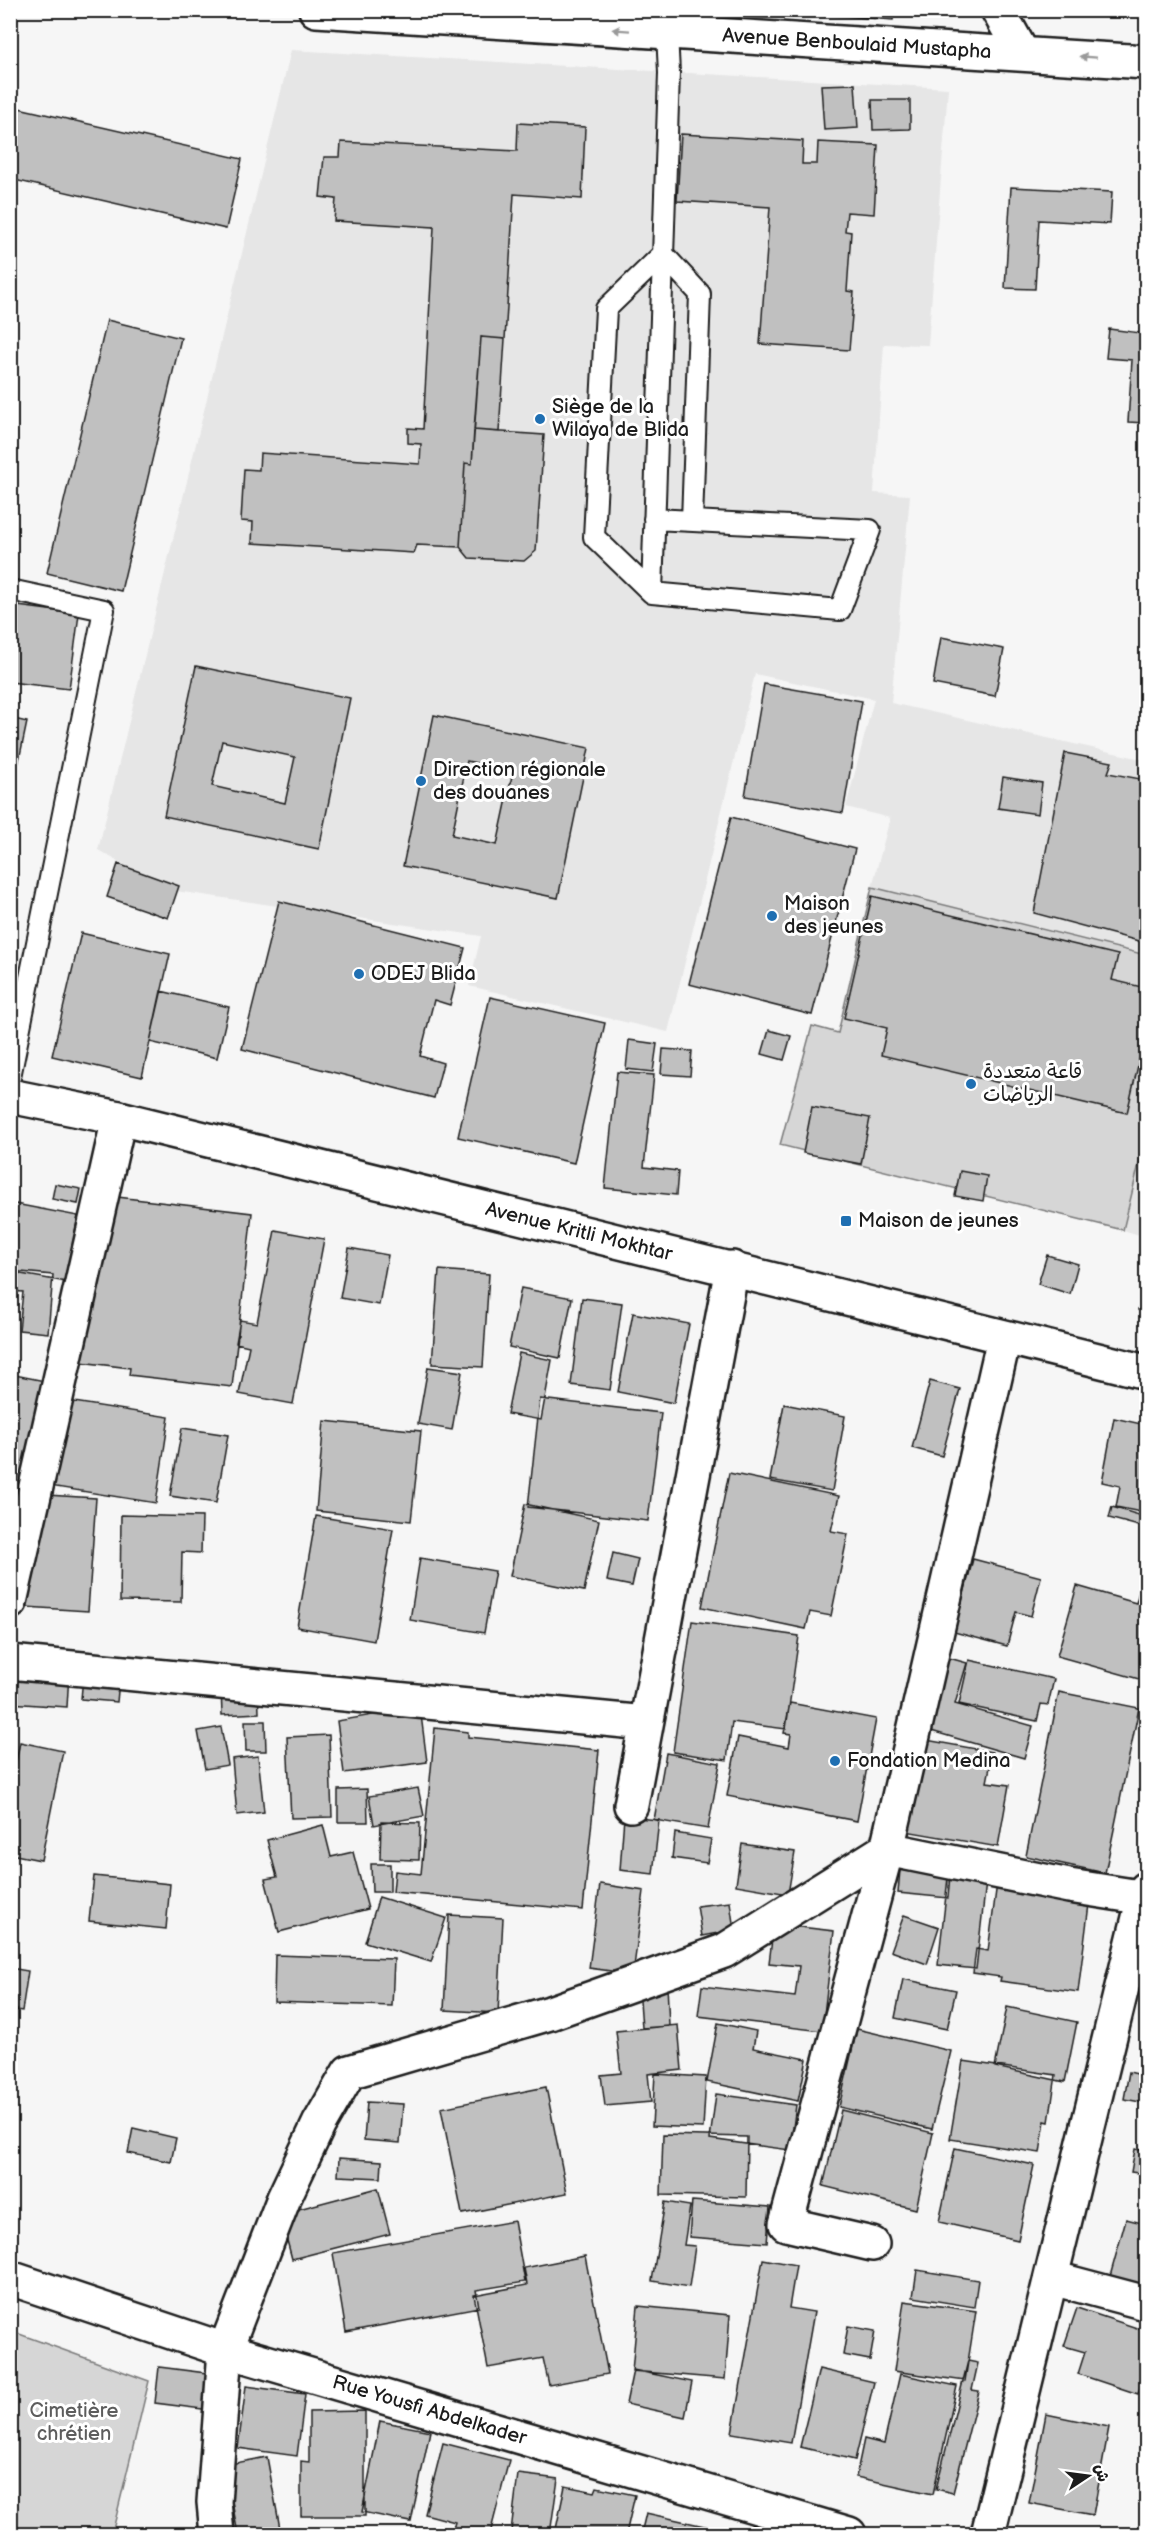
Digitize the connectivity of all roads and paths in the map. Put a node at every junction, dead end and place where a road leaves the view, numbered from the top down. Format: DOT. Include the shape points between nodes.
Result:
graph roads {
  1 [pos="316,10"];
  2 [pos="998,10"];
  3 [pos="667,33"];
  4 [pos="1022,53"];
  5 [pos="1146,62"];
  6 [pos="663,254"];
  7 [pos="654,519"];
  8 [pos="692,521"];
  9 [pos="10,590"];
  10 [pos="652,593"];
  11 [pos="10,1077"];
  12 [pos="10,1096"];
  13 [pos="118,1118"];
  14 [pos="732,1269"];
  15 [pos="1004,1338"];
  16 [pos="1146,1372"];
  17 [pos="10,1602"];
  18 [pos="10,1662"];
  19 [pos="646,1723"];
  20 [pos="631,1805"];
  21 [pos="887,1849"];
  22 [pos="1146,1895"];
  23 [pos="872,2244"];
  24 [pos="10,2278"];
  25 [pos="1052,2278"];
  26 [pos="1146,2303"];
  27 [pos="225,2350"];
  28 [pos="217,2535"];
  29 [pos="849,2535"];
  30 [pos="988,2535"];
  3 -- 1 [label="street, Avenue Benboulaid Mustapha, one-way"];
  2 -- 4 [label="street"];
  3 -- 4 [label="street, Avenue Benboulaid Mustapha"];
  3 -- 6 [label="lane"];
  5 -- 4 [label="street, Avenue Benboulaid Mustapha, one-way"];
  6 -- 7 [label="lane"];
  6 -- 8 [label="lane" via="700,294"];
  6 -- 10 [label="lane" via="606,309 594,537"];
  7 -- 8 [label="lane"];
  7 -- 10 [label="lane"];
  8 -- 10 [label="lane" via="870,530 840,610"];
  9 -- 11 [label="lane" via="104,610"];
  12 -- 13 [label="street, Avenue Kritli Mokhtar"];
  13 -- 14 [label="street, Avenue Kritli Mokhtar"];
  13 -- 17 [label="street"];
  14 -- 15 [label="street, Avenue Kritli Mokhtar"];
  14 -- 19 [label="street"];
  15 -- 16 [label="street, Avenue Kritli Mokhtar"];
  15 -- 21 [label="street"];
  18 -- 19 [label="street"];
  19 -- 20 [label="street"];
  21 -- 22 [label="street" via="1070,1886"];
  21 -- 23 [label="street" via="786,2224"];
  21 -- 27 [label="street" via="724,1951 550,2013 349,2072 284,2198"];
  22 -- 25 [label="street"];
  24 -- 27 [label="street, Rue Yousfi Abdelkader"];
  25 -- 26 [label="street"];
  25 -- 30 [label="street"];
  27 -- 28 [label="street" via="214,2502"];
  27 -- 29 [label="street, Rue Yousfi Abdelkader"];
}
